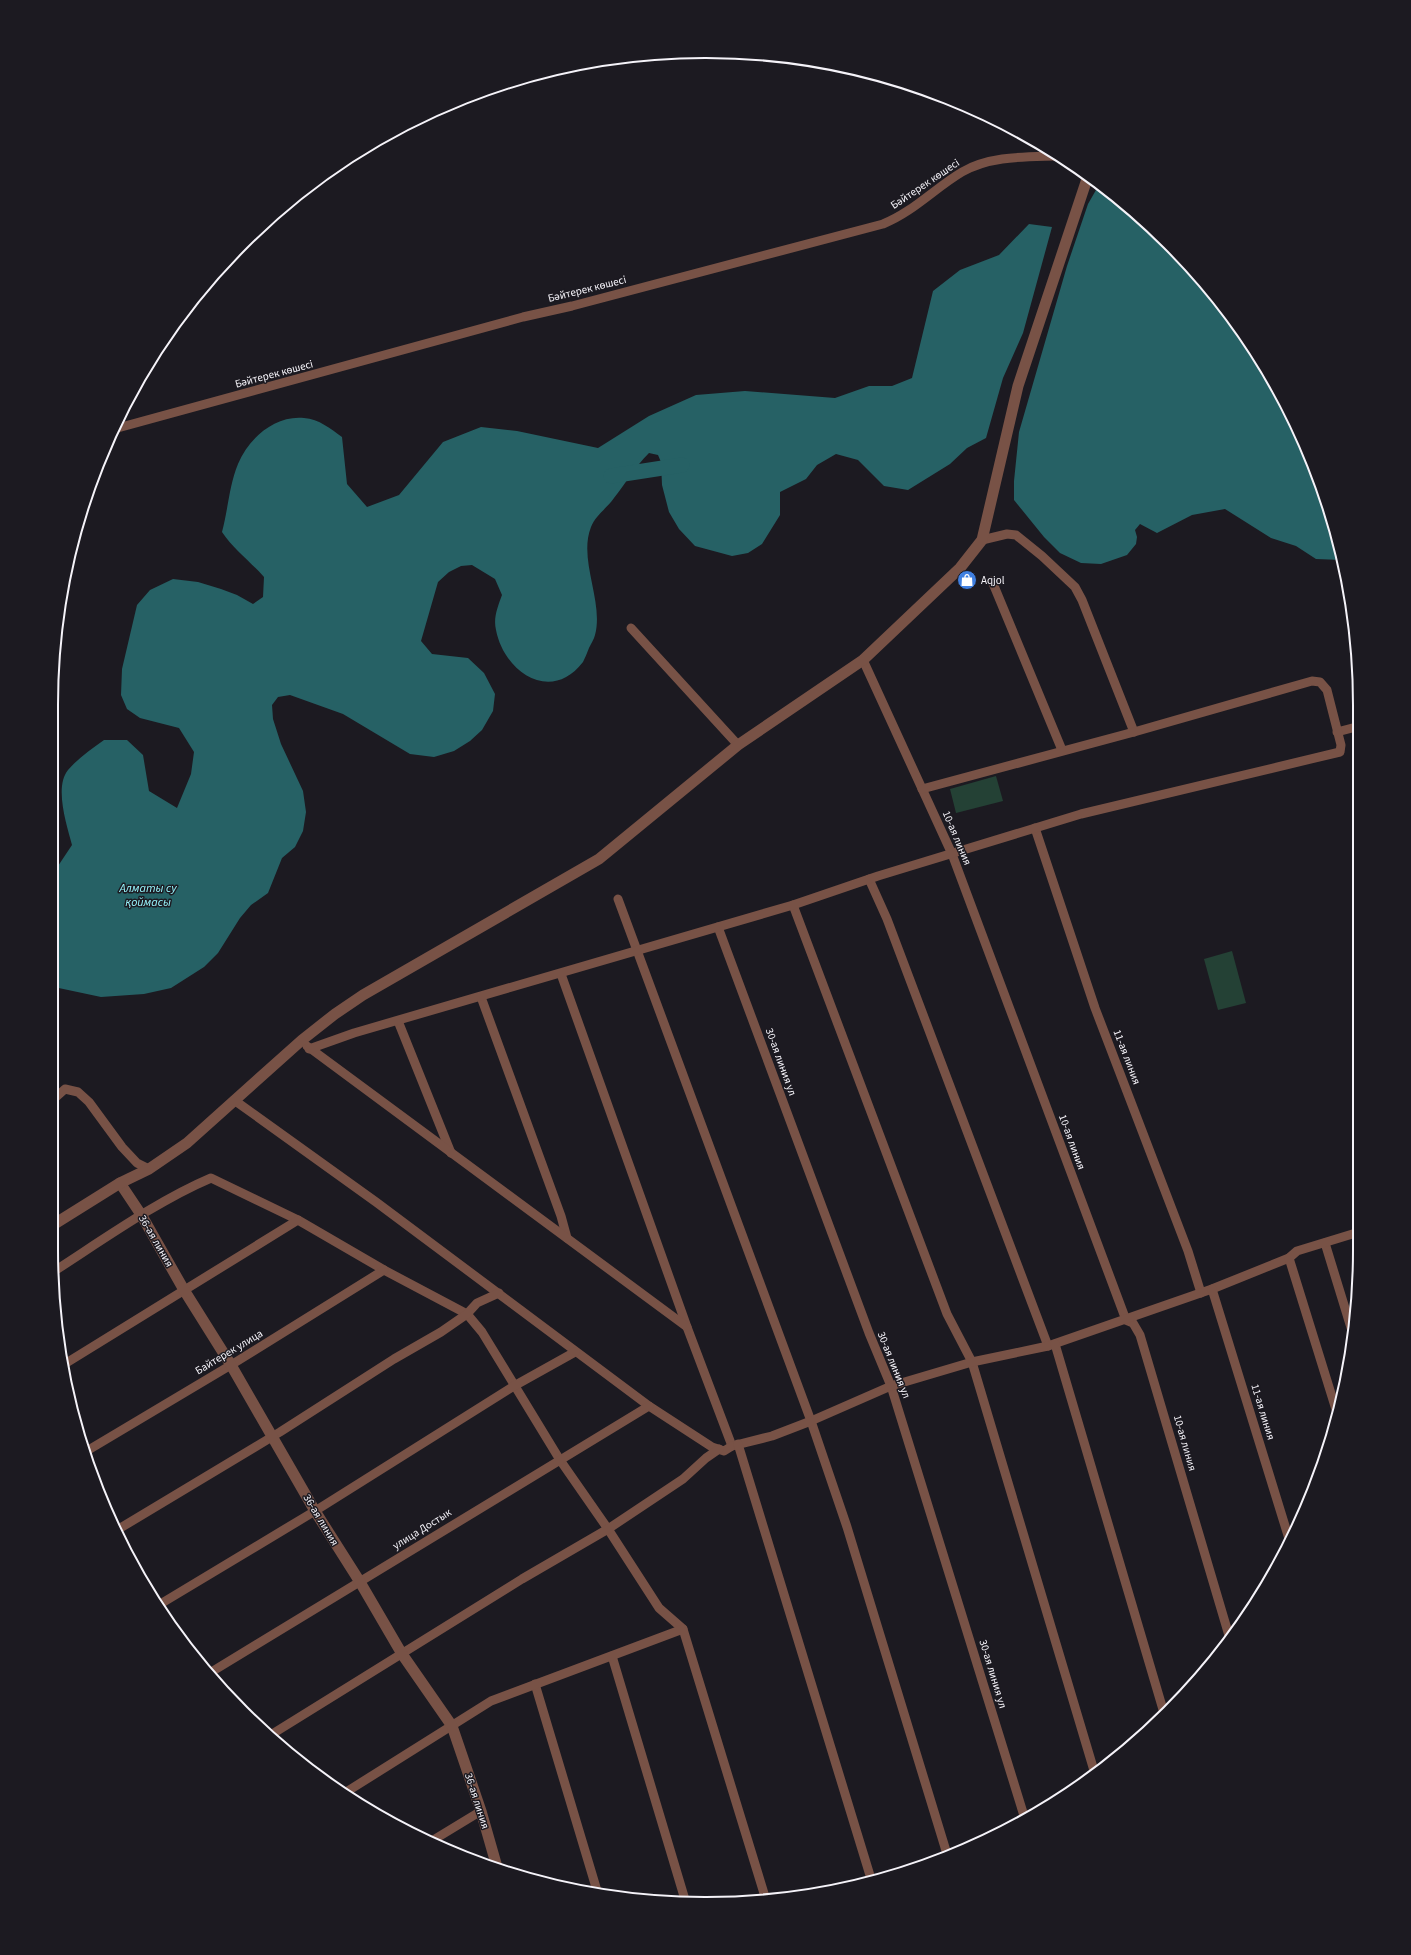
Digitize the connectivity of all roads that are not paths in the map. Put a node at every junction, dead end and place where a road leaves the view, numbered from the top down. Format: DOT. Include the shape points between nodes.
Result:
graph roads {
  1 [pos="1047,156"];
  2 [pos="1086,182"];
  3 [pos="121,427"];
  4 [pos="982,540"];
  5 [pos="992,580"];
  6 [pos="631,628"];
  7 [pos="863,660"];
  8 [pos="1353,728"];
  9 [pos="1134,732"];
  10 [pos="1338,732"];
  11 [pos="738,745"];
  12 [pos="1062,750"];
  13 [pos="922,789"];
  14 [pos="1035,828"];
  15 [pos="952,854"];
  16 [pos="869,879"];
  17 [pos="618,899"];
  18 [pos="793,905"];
  19 [pos="718,927"];
  20 [pos="637,950"];
  21 [pos="560,974"];
  22 [pos="481,997"];
  23 [pos="398,1021"];
  24 [pos="305,1045"];
  25 [pos="58,1095"];
  26 [pos="234,1100"];
  27 [pos="452,1153"];
  28 [pos="148,1169"];
  29 [pos="120,1184"];
  30 [pos="142,1216"];
  31 [pos="298,1220"];
  32 [pos="58,1222"];
  33 [pos="1353,1234"];
  34 [pos="566,1238"];
  35 [pos="1325,1243"];
  36 [pos="1289,1258"];
  37 [pos="58,1268"];
  38 [pos="384,1270"];
  39 [pos="1212,1289"];
  40 [pos="184,1290"];
  41 [pos="499,1293"];
  42 [pos="1202,1293"];
  43 [pos="467,1314"];
  44 [pos="1126,1320"];
  45 [pos="1349,1320"];
  46 [pos="686,1327"];
  47 [pos="1051,1345"];
  48 [pos="575,1352"];
  49 [pos="68,1362"];
  50 [pos="972,1362"];
  51 [pos="232,1365"];
  52 [pos="514,1386"];
  53 [pos="892,1386"];
  54 [pos="1334,1404"];
  55 [pos="649,1406"];
  56 [pos="810,1421"];
  57 [pos="272,1436"];
  58 [pos="735,1445"];
  59 [pos="89,1449"];
  60 [pos="719,1449"];
  61 [pos="560,1460"];
  62 [pos="315,1511"];
  63 [pos="121,1528"];
  64 [pos="608,1529"];
  65 [pos="1287,1533"];
  66 [pos="360,1582"];
  67 [pos="163,1603"];
  68 [pos="683,1629"];
  69 [pos="1228,1632"];
  70 [pos="402,1654"];
  71 [pos="612,1656"];
  72 [pos="214,1670"];
  73 [pos="535,1684"];
  74 [pos="1162,1708"];
  75 [pos="452,1726"];
  76 [pos="275,1732"];
  77 [pos="1093,1768"];
  78 [pos="349,1790"];
  79 [pos="482,1811"];
  80 [pos="1023,1813"];
  81 [pos="437,1838"];
  82 [pos="946,1851"];
  83 [pos="496,1863"];
  84 [pos="870,1876"];
  85 [pos="596,1887"];
  86 [pos="764,1894"];
  87 [pos="684,1896"];
  1 -- 3 [label="street, Бәйтерек көшесі" via="1014,156 973,167 894,220 883,224 523,317"];
  2 -- 4 [label="street" via="1018,386"];
  4 -- 7 [label="street" via="960,568"];
  4 -- 9 [label="street" via="1007,534 1016,535 1075,587"];
  5 -- 12 [label="street"];
  6 -- 11 [label="street"];
  7 -- 11 [label="street"];
  7 -- 13 [label="street, 10-ая линия"];
  8 -- 10 [label="street"];
  9 -- 10 [label="street" via="1312,681 1320,682 1327,690"];
  9 -- 12 [label="street"];
  10 -- 14 [label="street" via="1340,752 1081,814"];
  11 -- 24 [label="street" via="599,859 363,995 335,1014"];
  12 -- 13 [label="street"];
  13 -- 15 [label="street, 10-ая линия"];
  14 -- 15 [label="street"];
  14 -- 42 [label="street, 11-ая линия" via="1095,1008"];
  15 -- 16 [label="street"];
  15 -- 44 [label="street, 10-ая линия"];
  16 -- 18 [label="street"];
  16 -- 47 [label="street" via="887,919"];
  17 -- 20 [label="street"];
  18 -- 19 [label="street"];
  18 -- 50 [label="street" via="948,1314"];
  19 -- 20 [label="street"];
  19 -- 53 [label="street, 30-ая линия ул" via="868,1333"];
  20 -- 21 [label="street"];
  20 -- 56 [label="street"];
  21 -- 22 [label="street"];
  21 -- 46 [label="street"];
  22 -- 23 [label="street"];
  22 -- 34 [label="street" via="561,1216"];
  23 -- 24 [label="street"];
  23 -- 27 [label="street"];
  24 -- 26 [label="street"];
  24 -- 27 [label="street"];
  25 -- 28 [label="street" via="65,1089 78,1092 89,1102 122,1147 137,1163"];
  26 -- 28 [label="street" via="187,1143"];
  26 -- 41 [label="street"];
  27 -- 34 [label="street"];
  28 -- 29 [label="street"];
  29 -- 30 [label="street, 36-ая линия"];
  29 -- 32 [label="street"];
  30 -- 31 [label="street" via="211,1178"];
  30 -- 37 [label="street"];
  30 -- 40 [label="street, 36-ая линия"];
  31 -- 38 [label="street"];
  31 -- 40 [label="street"];
  33 -- 35 [label="street"];
  34 -- 46 [label="street"];
  35 -- 36 [label="street" via="1297,1251"];
  35 -- 45 [label="street"];
  36 -- 39 [label="street"];
  36 -- 54 [label="street"];
  38 -- 43 [label="street"];
  38 -- 51 [label="street, Байтерек улица"];
  39 -- 42 [label="street"];
  39 -- 65 [label="street, 11-ая линия"];
  40 -- 49 [label="street"];
  40 -- 51 [label="street, 36-ая линия"];
  41 -- 43 [label="street" via="477,1303"];
  41 -- 48 [label="street"];
  42 -- 44 [label="street"];
  43 -- 52 [label="street" via="482,1332"];
  43 -- 57 [label="street"];
  44 -- 47 [label="street"];
  44 -- 69 [label="street, 10-ая линия" via="1133,1323 1140,1335"];
  46 -- 58 [label="street"];
  47 -- 50 [label="street"];
  47 -- 74 [label="street"];
  48 -- 52 [label="street"];
  48 -- 55 [label="street"];
  50 -- 53 [label="street"];
  50 -- 77 [label="street"];
  51 -- 57 [label="street, 36-ая линия"];
  51 -- 59 [label="street, Байтерек улица"];
  52 -- 61 [label="street"];
  52 -- 62 [label="street"];
  53 -- 56 [label="street"];
  53 -- 80 [label="street, 30-ая линия ул"];
  55 -- 60 [label="street"];
  55 -- 61 [label="street, улица Достык"];
  56 -- 58 [label="street" via="772,1436"];
  56 -- 82 [label="street" via="847,1526"];
  57 -- 62 [label="street, 36-ая линия"];
  57 -- 63 [label="street"];
  58 -- 60 [label="street" via="724,1451"];
  58 -- 84 [label="street"];
  60 -- 64 [label="street" via="683,1479"];
  61 -- 64 [label="street"];
  61 -- 66 [label="street, улица Достык" via="441,1530"];
  62 -- 66 [label="street, 36-ая линия"];
  62 -- 67 [label="street"];
  64 -- 68 [label="street" via="659,1608"];
  64 -- 70 [label="street"];
  66 -- 70 [label="street, 36-ая линия"];
  66 -- 72 [label="street, улица Достык"];
  68 -- 71 [label="street"];
  68 -- 86 [label="street"];
  70 -- 75 [label="street, 36-ая линия"];
  70 -- 76 [label="street"];
  71 -- 73 [label="street"];
  71 -- 87 [label="street"];
  73 -- 75 [label="street" via="490,1701"];
  73 -- 85 [label="street"];
  75 -- 78 [label="street"];
  75 -- 79 [label="street, 36-ая линия"];
  79 -- 81 [label="street"];
  79 -- 83 [label="street, 36-ая линия"];
}
